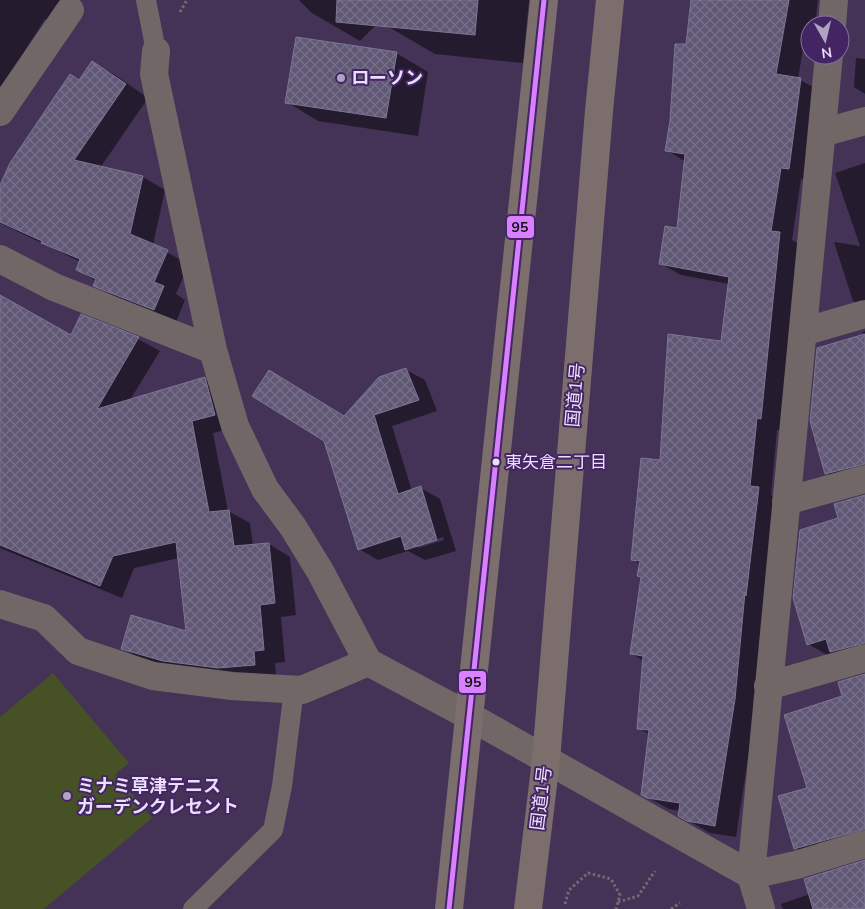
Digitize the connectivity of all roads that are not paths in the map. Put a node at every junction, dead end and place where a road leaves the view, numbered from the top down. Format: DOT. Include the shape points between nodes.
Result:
graph roads {
  1 [pos="146,0"];
  2 [pos="544,0"];
  3 [pos="610,0"];
  4 [pos="834,0"];
  5 [pos="70,10"];
  6 [pos="833,15"];
  7 [pos="156,50"];
  8 [pos="828,65"];
  9 [pos="0,112"];
  10 [pos="865,121"];
  11 [pos="822,133"];
  12 [pos="0,259"];
  13 [pos="865,314"];
  14 [pos="803,332"];
  15 [pos="212,350"];
  16 [pos="865,479"];
  17 [pos="786,501"];
  18 [pos="0,604"];
  19 [pos="865,658"];
  20 [pos="368,662"];
  21 [pos="768,686"];
  22 [pos="294,690"];
  23 [pos="468,716"];
  24 [pos="546,760"];
  25 [pos="865,844"];
  26 [pos="751,874"];
  27 [pos="193,909"];
  28 [pos="449,909"];
  29 [pos="528,909"];
  30 [pos="761,909"];
  1 -- 7 [label="lane"];
  2 -- 23 [label="highway"];
  3 -- 24 [label="highway, 国道1号"];
  4 -- 6 [label="street"];
  5 -- 9 [label="street"];
  7 -- 15 [label="street" via="154,74"];
  8 -- 11 [label="street"];
  10 -- 11 [label="street"];
  11 -- 14 [label="street"];
  12 -- 15 [label="street" via="54,287"];
  13 -- 14 [label="street"];
  14 -- 17 [label="street"];
  15 -- 20 [label="street" via="235,426 265,489 320,571"];
  16 -- 17 [label="street"];
  17 -- 21 [label="street"];
  18 -- 22 [label="street" via="44,618 78,651 153,676"];
  19 -- 21 [label="street"];
  20 -- 22 [label="street" via="302,690"];
  20 -- 23 [label="street"];
  21 -- 26 [label="street"];
  22 -- 27 [label="lane" via="273,830"];
  23 -- 24 [label="street"];
  23 -- 28 [label="highway"];
  24 -- 26 [label="street"];
  24 -- 29 [label="highway, 国道1号"];
  25 -- 26 [label="street" via="796,865"];
  26 -- 30 [label="street"];
}
